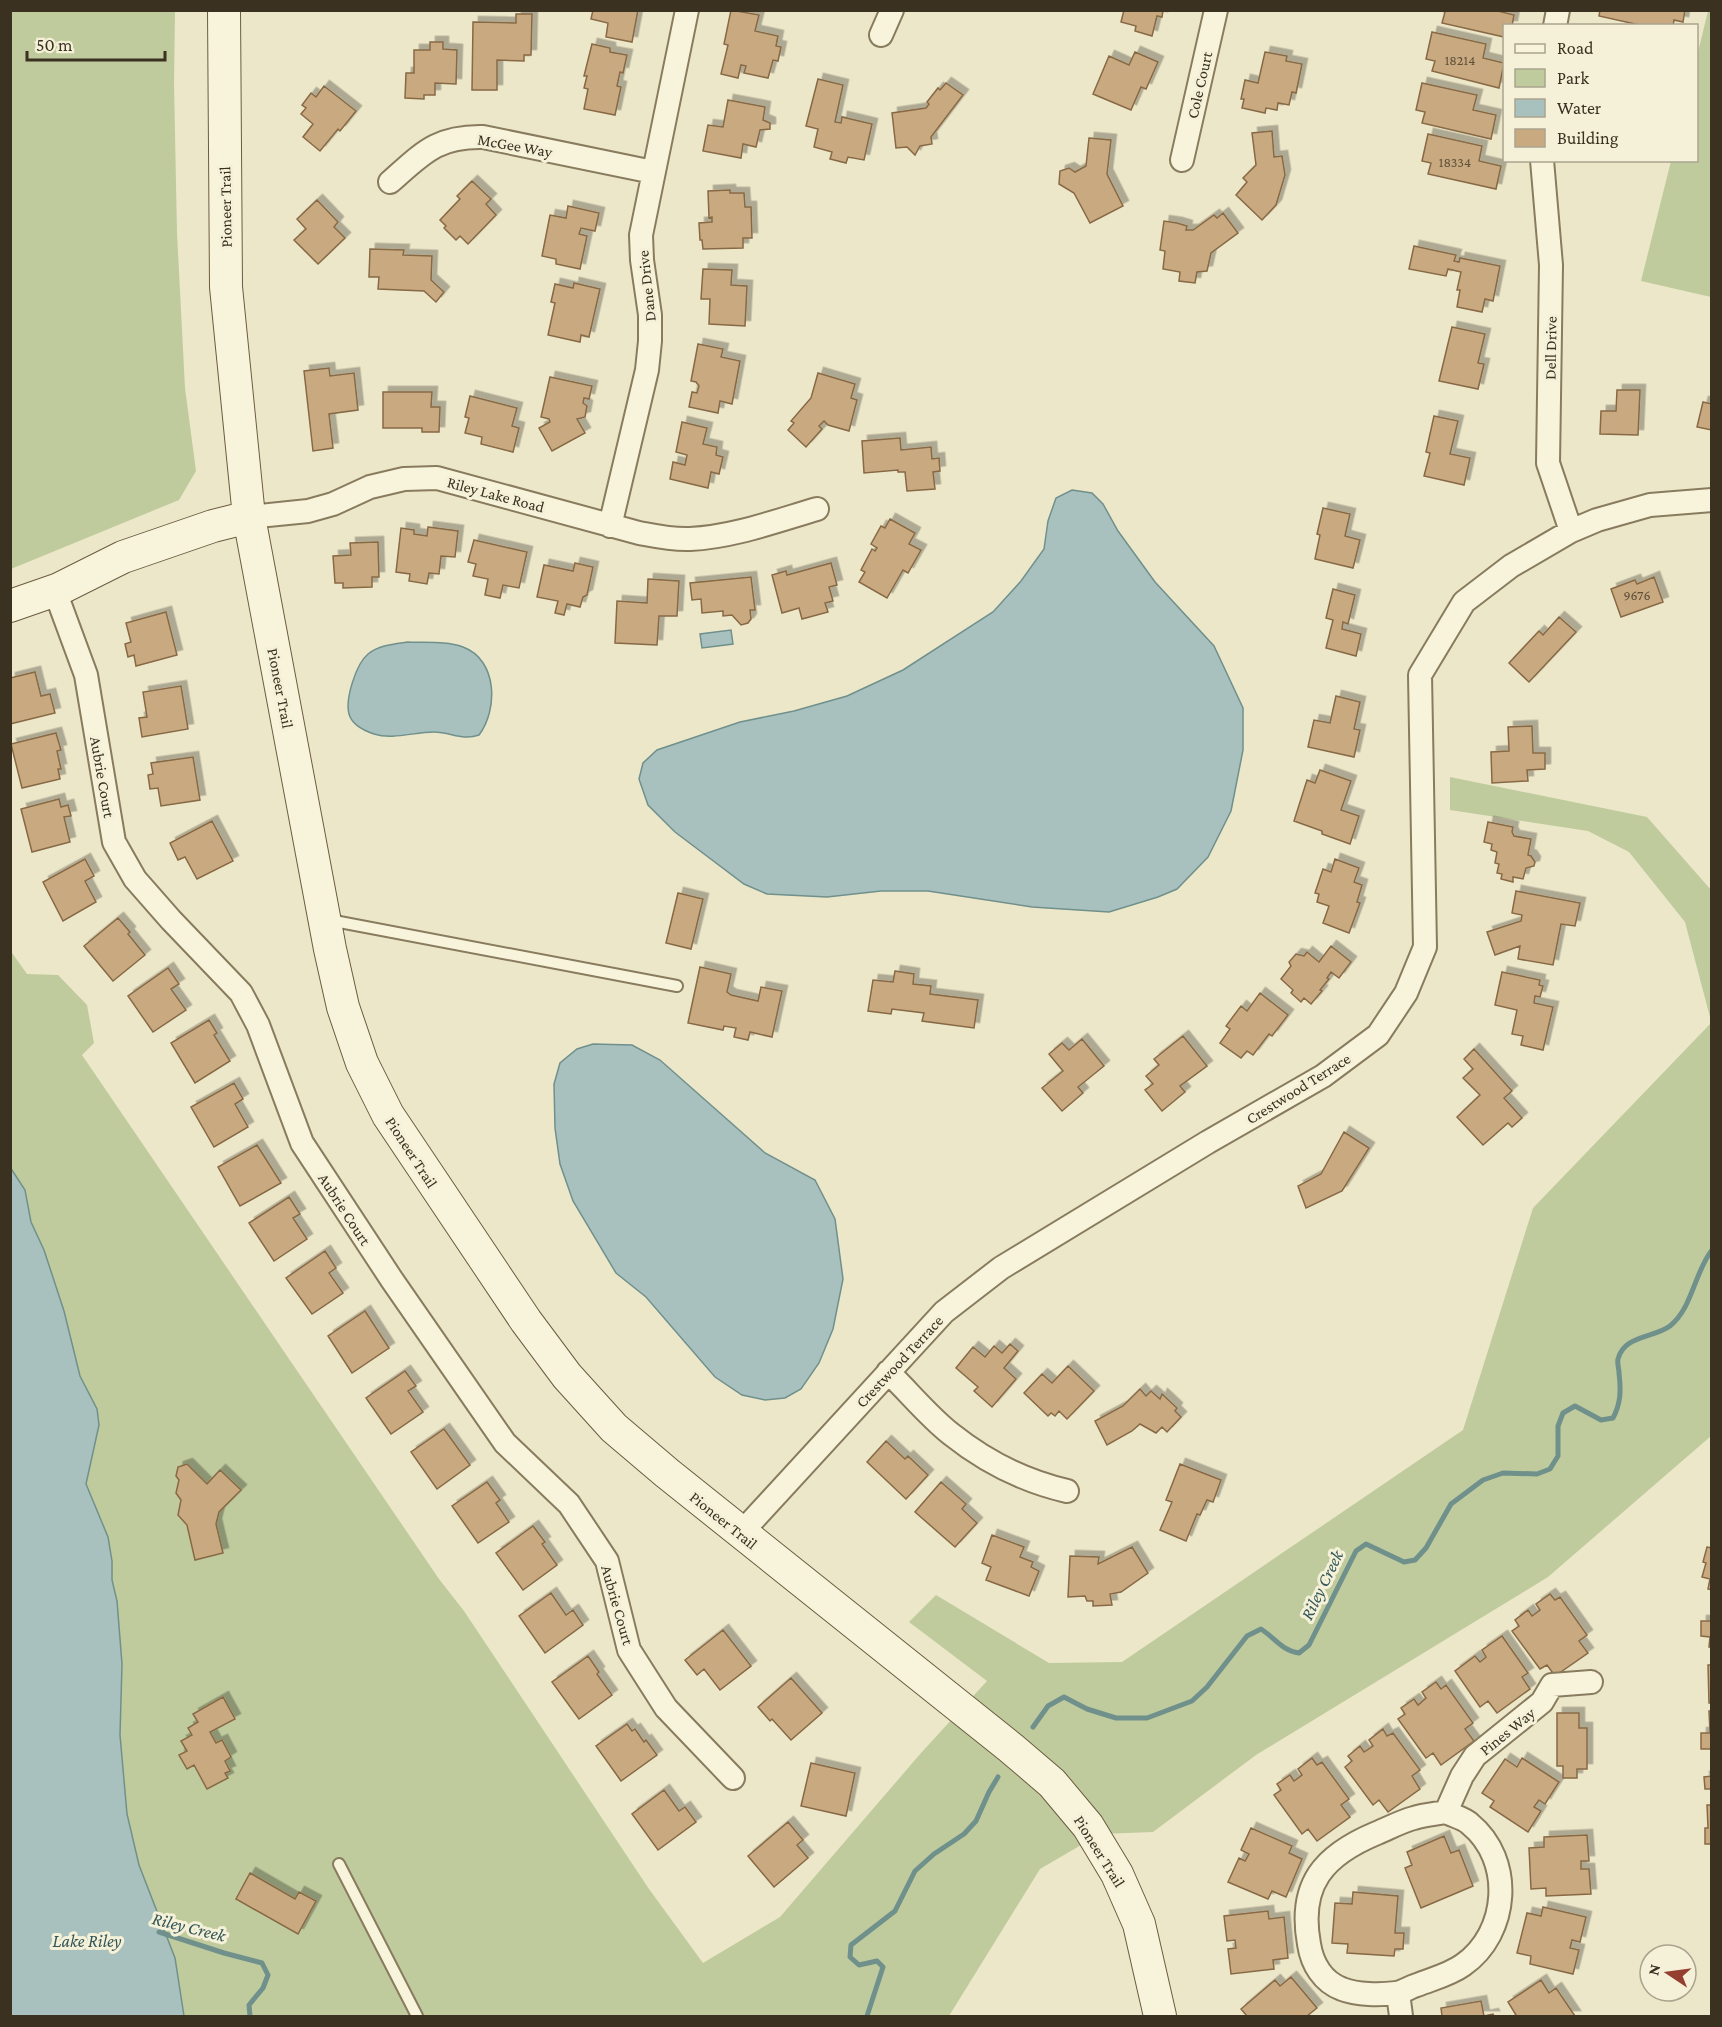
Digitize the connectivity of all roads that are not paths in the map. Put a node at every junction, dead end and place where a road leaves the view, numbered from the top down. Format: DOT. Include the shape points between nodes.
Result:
graph roads {
  1 [pos="224,10"];
  2 [pos="687,10"];
  3 [pos="892,10"];
  4 [pos="1216,10"];
  5 [pos="881,35"];
  6 [pos="1182,160"];
  7 [pos="1542,162"];
  8 [pos="653,172"];
  9 [pos="390,182"];
  10 [pos="1712,500"];
  11 [pos="817,509"];
  12 [pos="249,517"];
  13 [pos="609,526"];
  14 [pos="1571,531"];
  15 [pos="55,591"];
  16 [pos="10,606"];
  17 [pos="324,919"];
  18 [pos="677,986"];
  19 [pos="888,1372"];
  20 [pos="1067,1491"];
  21 [pos="741,1533"];
  22 [pos="1591,1682"];
  23 [pos="733,1778"];
  24 [pos="1446,1812"];
  25 [pos="339,1864"];
  26 [pos="1398,1993"];
  27 [pos="417,2016"];
  28 [pos="1160,2016"];
  29 [pos="1401,2016"];
  1 -- 12 [label="main road, Pioneer Trail" via="226,287"];
  2 -- 8 [label="street, Dane Drive"];
  3 -- 5 [label="street"];
  4 -- 6 [label="street, Cole Court"];
  7 -- 14 [label="street, Dell Drive" via="1551,265 1548,463"];
  8 -- 9 [label="street, McGee Way" via="483,137 465,137 426,150"];
  8 -- 13 [label="street, Dane Drive" via="641,235 650,315 647,370"];
  10 -- 14 [label="street, Crestwood Terrace" via="1650,505"];
  11 -- 13 [label="street, Riley Lake Road" via="714,537 664,538"];
  12 -- 13 [label="street, Riley Lake Road" via="308,511 370,487 404,479 437,478"];
  12 -- 15 [label="main road, Riley Lake Road" via="123,557"];
  12 -- 17 [label="main road, Pioneer Trail"];
  14 -- 19 [label="street, Crestwood Terrace" via="1511,566 1464,602 1420,675 1425,947 1406,993 1378,1035 1323,1076 1001,1268 944,1312"];
  15 -- 16 [label="main road, Riley Lake Road"];
  15 -- 23 [label="street, Aubrie Court" via="86,675 114,842 135,879 241,993 258,1025 302,1143 505,1443 569,1504 607,1561 629,1650 666,1708"];
  17 -- 18 [label="lane"];
  17 -- 21 [label="main road, Pioneer Trail" via="343,1007 363,1063 388,1116 420,1166 567,1376 614,1428"];
  19 -- 20 [label="street" via="950,1434 998,1466 1038,1484"];
  19 -- 21 [label="street, Crestwood Terrace"];
  21 -- 28 [label="main road, Pioneer Trail" via="1052,1783 1088,1826 1117,1874 1139,1924"];
  22 -- 24 [label="street, Pines Way" via="1552,1685 1542,1702 1475,1756"];
  24 -- 26 [label="street" via="1469,1822 1493,1851 1501,1893 1498,1915 1489,1936 1463,1965"];
  24 -- 26 [label="street" via="1413,1818 1352,1843 1323,1867 1307,1903 1305,1927 1310,1951 1329,1983 1363,1993"];
  25 -- 27 [label="lane"];
  26 -- 29 [label="street"];
}
